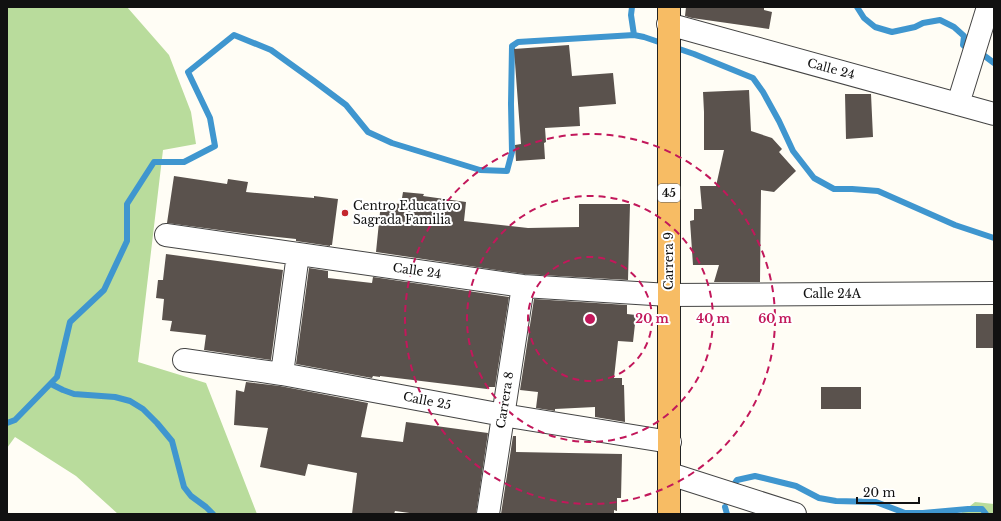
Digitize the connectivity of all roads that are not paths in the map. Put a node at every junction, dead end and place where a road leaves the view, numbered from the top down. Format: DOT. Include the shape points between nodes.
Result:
graph roads {
  1 [pos="988,7"];
  2 [pos="669,16"];
  3 [pos="958,104"];
  4 [pos="994,114"];
  5 [pos="166,235"];
  6 [pos="298,254"];
  7 [pos="523,286"];
  8 [pos="994,293"];
  9 [pos="669,295"];
  10 [pos="184,360"];
  11 [pos="282,374"];
  12 [pos="503,415"];
  13 [pos="670,442"];
  14 [pos="670,474"];
  15 [pos="488,514"];
  16 [pos="669,514"];
  17 [pos="795,514"];
  1 -- 3 [label="street"];
  2 -- 3 [label="street, Calle 24"];
  2 -- 9 [label="highway, Carrera 9 / 45"];
  3 -- 4 [label="street, Calle 24"];
  5 -- 6 [label="street, Calle 24"];
  6 -- 7 [label="street, Calle 24"];
  6 -- 11 [label="street"];
  7 -- 9 [label="street, Calle 24"];
  7 -- 12 [label="street, Carrera 8"];
  8 -- 9 [label="street, Calle 24A"];
  9 -- 13 [label="highway, Carrera 9 / 45"];
  10 -- 11 [label="street, Calle 25"];
  11 -- 12 [label="street, Calle 25"];
  12 -- 13 [label="street, Calle 25"];
  12 -- 15 [label="street, Carrera 8"];
  13 -- 14 [label="highway, Carrera 9 / 45"];
  14 -- 16 [label="highway, Carrera 9 / 45"];
  14 -- 17 [label="street"];
}
